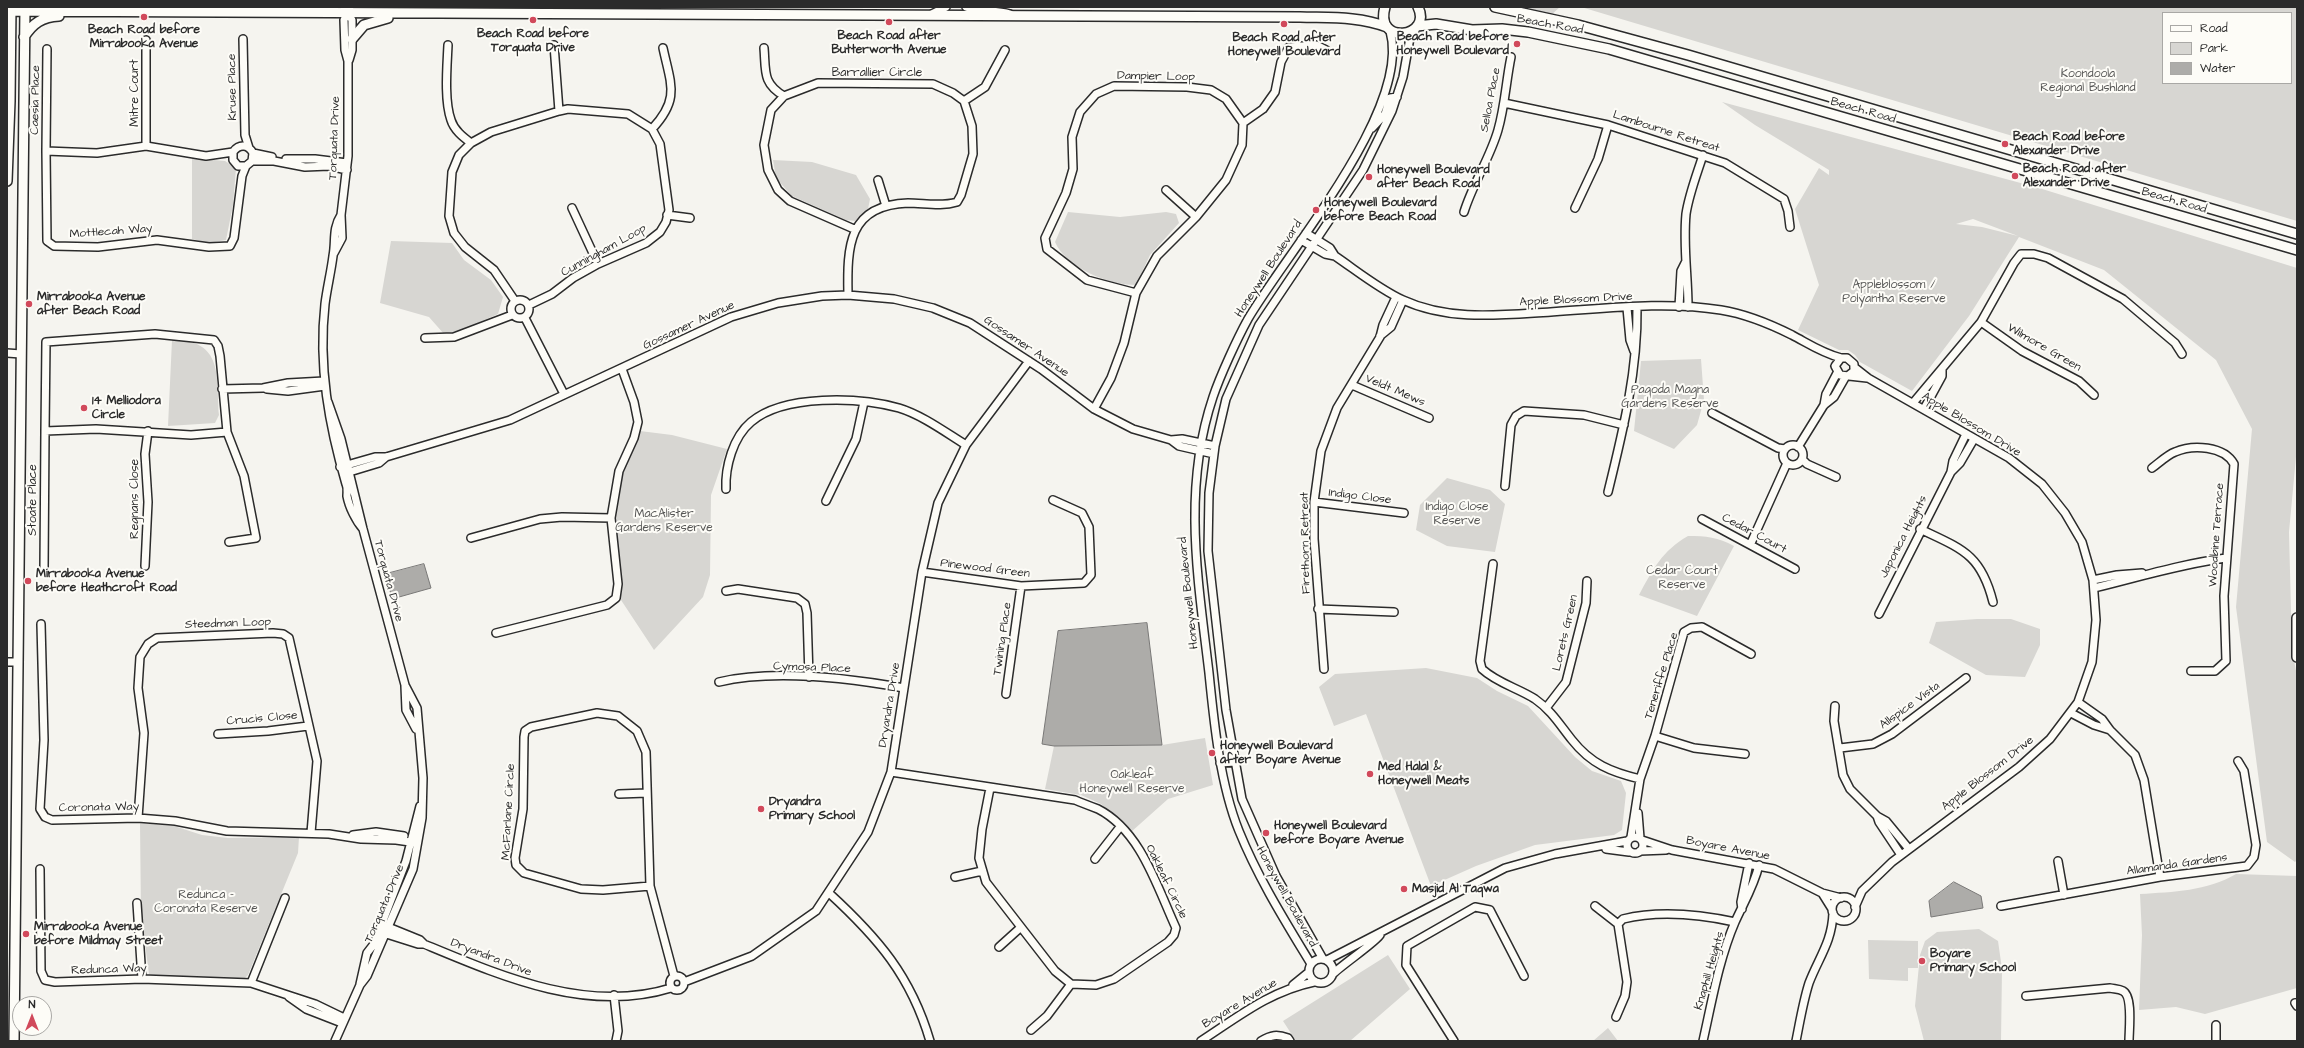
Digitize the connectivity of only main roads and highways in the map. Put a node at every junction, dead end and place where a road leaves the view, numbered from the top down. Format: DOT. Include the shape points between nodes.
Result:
graph roads {
  1 [pos="700,7"];
  2 [pos="1385,7"];
  3 [pos="1418,7"];
  4 [pos="1495,7"];
  5 [pos="25,9"];
  6 [pos="347,9"];
  7 [pos="9,10"];
  8 [pos="103,10"];
  9 [pos="424,14"];
  10 [pos="693,15"];
  11 [pos="1388,29"];
  12 [pos="1414,29"];
  13 [pos="24,37"];
  14 [pos="352,39"];
  15 [pos="9,97"];
  16 [pos="7,181"];
  17 [pos="2254,220"];
  18 [pos="2297,229"];
  19 [pos="2297,234"];
  20 [pos="2297,250"];
  21 [pos="2297,618"];
  22 [pos="2297,625"];
  23 [pos="2297,657"];
  24 [pos="12,662"];
  25 [pos="11,989"];
  26 [pos="14,1041"];
  1 -- 10 [label="main road"];
  2 -- 11 [label="main road" via="1384,16"];
  3 -- 12 [label="main road" via="1420,17"];
  4 -- 17 [label="main road, Beach Road" via="1593,29"];
  5 -- 7 [label="main road"];
  5 -- 8 [label="main road"];
  5 -- 13 [label="main road"];
  6 -- 8 [label="main road"];
  6 -- 9 [label="main road"];
  7 -- 15 [label="main road"];
  8 -- 13 [label="main road" via="82,15 49,17 37,22"];
  9 -- 10 [label="main road"];
  9 -- 14 [label="main road" via="369,22 360,27"];
  10 -- 11 [label="main road" via="1350,18"];
  11 -- 12 [label="main road, Beach Road" via="1398,34"];
  12 -- 20 [label="main road, Beach Road" via="1436,24 1472,30 1502,29 1528,32 1609,50"];
  13 -- 24 [label="main road" via="22,354"];
  15 -- 16 [label="main road"];
  17 -- 18 [label="main road" via="2270,220"];
  17 -- 19 [label="main road, Beach Road"];
  21 -- 22 [label="main road"];
  22 -- 23 [label="main road"];
  24 -- 25 [label="main road"];
  25 -- 26 [label="main road"];
}
